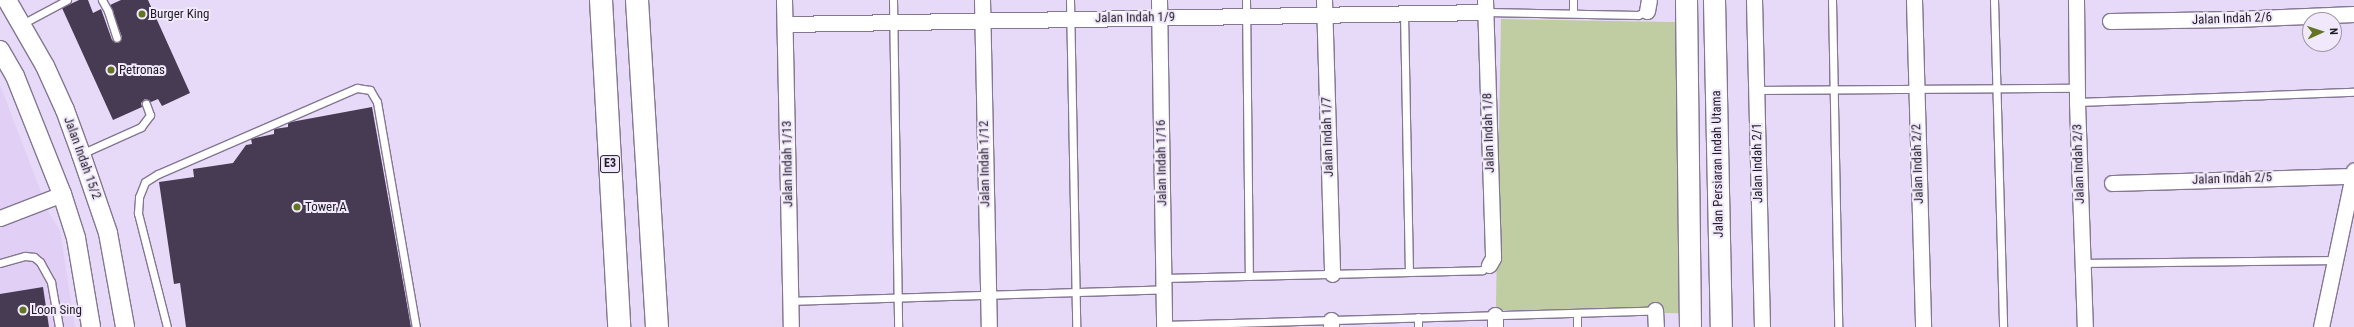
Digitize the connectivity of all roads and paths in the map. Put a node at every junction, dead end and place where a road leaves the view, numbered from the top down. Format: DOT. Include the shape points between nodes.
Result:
graph roads {
  1 [pos="7,0"];
  2 [pos="67,0"];
  3 [pos="102,0"];
  4 [pos="601,0"];
  5 [pos="637,0"];
  6 [pos="784,0"];
  7 [pos="893,0"];
  8 [pos="982,0"];
  9 [pos="1070,0"];
  10 [pos="1159,0"];
  11 [pos="1246,0"];
  12 [pos="1573,0"];
  13 [pos="1686,0"];
  14 [pos="1714,0"];
  15 [pos="1754,0"];
  16 [pos="1832,0"];
  17 [pos="1914,0"];
  18 [pos="1994,0"];
  19 [pos="2076,0"];
  20 [pos="1648,5"];
  21 [pos="1485,6"];
  22 [pos="1324,7"];
  23 [pos="1404,13"];
  24 [pos="1573,13"];
  25 [pos="2354,14"];
  26 [pos="1246,16"];
  27 [pos="1160,18"];
  28 [pos="1070,19"];
  29 [pos="982,21"];
  30 [pos="2110,21"];
  31 [pos="893,22"];
  32 [pos="22,24"];
  33 [pos="785,24"];
  34 [pos="117,38"];
  35 [pos="0,50"];
  36 [pos="1996,88"];
  37 [pos="1916,89"];
  38 [pos="1756,90"];
  39 [pos="1835,90"];
  40 [pos="2354,92"];
  41 [pos="2077,95"];
  42 [pos="146,104"];
  43 [pos="81,154"];
  44 [pos="2353,173"];
  45 [pos="2112,183"];
  46 [pos="62,194"];
  47 [pos="0,218"];
  48 [pos="2336,260"];
  49 [pos="0,263"];
  50 [pos="2082,263"];
  51 [pos="1489,265"];
  52 [pos="1409,272"];
  53 [pos="1332,274"];
  54 [pos="1249,276"];
  55 [pos="1164,284"];
  56 [pos="1075,293"];
  57 [pos="988,296"];
  58 [pos="898,298"];
  59 [pos="791,301"];
  60 [pos="1656,310"];
  61 [pos="1577,313"];
  62 [pos="1418,317"];
  63 [pos="1495,321"];
  64 [pos="1331,323"];
  65 [pos="1255,324"];
  66 [pos="1164,326"];
  67 [pos="58,327"];
  68 [pos="91,327"];
  69 [pos="124,327"];
  70 [pos="167,327"];
  71 [pos="416,327"];
  72 [pos="619,327"];
  73 [pos="657,327"];
  74 [pos="791,327"];
  75 [pos="898,327"];
  76 [pos="989,327"];
  77 [pos="1076,327"];
  78 [pos="1418,327"];
  79 [pos="1577,327"];
  80 [pos="1656,327"];
  81 [pos="1690,327"];
  82 [pos="1721,327"];
  83 [pos="1762,327"];
  84 [pos="1838,327"];
  85 [pos="1923,327"];
  86 [pos="2003,327"];
  87 [pos="2085,327"];
  88 [pos="2321,327"];
  1 -- 32 [label="street, Jalan Indah 15/2"];
  2 -- 32 [label="lane"];
  3 -- 34 [label="lane"];
  4 -- 72 [label="highway, E3"];
  5 -- 73 [label="highway"];
  6 -- 33 [label="street, Jalan Indah 1/13"];
  7 -- 31 [label="lane"];
  8 -- 29 [label="street, Jalan Indah 1/12"];
  9 -- 28 [label="lane"];
  10 -- 27 [label="street, Jalan Indah 1/16"];
  11 -- 26 [label="lane"];
  12 -- 24 [label="lane"];
  13 -- 81 [label="main road"];
  14 -- 82 [label="main road, Jalan Persiaran Indah Utama"];
  15 -- 38 [label="street, Jalan Indah 2/1"];
  16 -- 39 [label="lane"];
  17 -- 37 [label="street, Jalan Indah 2/2"];
  18 -- 36 [label="lane"];
  19 -- 41 [label="street, Jalan Indah 2/3"];
  20 -- 24 [label="lane" via="1638,15"];
  21 -- 23 [label="street, Jalan Indah 1/9"];
  21 -- 24 [label="lane"];
  21 -- 51 [label="street, Jalan Indah 1/8" via="1493,258"];
  22 -- 23 [label="street, Jalan Indah 1/9"];
  22 -- 26 [label="street, Jalan Indah 1/9"];
  22 -- 53 [label="street, Jalan Indah 1/7"];
  23 -- 52 [label="lane"];
  25 -- 30 [label="street, Jalan Indah 2/6"];
  26 -- 27 [label="street, Jalan Indah 1/9"];
  26 -- 54 [label="lane"];
  27 -- 28 [label="street, Jalan Indah 1/9"];
  27 -- 55 [label="street, Jalan Indah 1/16"];
  28 -- 29 [label="street, Jalan Indah 1/9"];
  28 -- 56 [label="lane"];
  29 -- 31 [label="street, Jalan Indah 1/9"];
  29 -- 57 [label="street, Jalan Indah 1/12"];
  31 -- 33 [label="street, Jalan Indah 1/9"];
  31 -- 58 [label="lane"];
  32 -- 43 [label="street, Jalan Indah 15/2" via="65,110"];
  33 -- 59 [label="street, Jalan Indah 1/13"];
  35 -- 46 [label="street" via="15,76"];
  36 -- 37 [label="lane"];
  36 -- 41 [label="lane"];
  36 -- 86 [label="lane"];
  37 -- 39 [label="lane"];
  37 -- 85 [label="street, Jalan Indah 2/2"];
  38 -- 39 [label="lane"];
  38 -- 83 [label="street, Jalan Indah 2/1"];
  39 -- 84 [label="lane"];
  40 -- 41 [label="lane"];
  41 -- 50 [label="street, Jalan Indah 2/3"];
  42 -- 43 [label="lane" via="150,115 141,127"];
  43 -- 69 [label="street, Jalan Indah 15/2" via="108,233"];
  44 -- 45 [label="street, Jalan Indah 2/5"];
  44 -- 48 [label="street"];
  46 -- 47 [label="street"];
  46 -- 68 [label="street" via="76,238"];
  48 -- 50 [label="lane"];
  48 -- 88 [label="street"];
  49 -- 67 [label="lane" via="25,256 34,257 40,262 51,282"];
  50 -- 87 [label="street, Jalan Indah 2/3"];
  51 -- 52 [label="lane" via="1482,270"];
  52 -- 53 [label="lane"];
  53 -- 54 [label="lane"];
  54 -- 55 [label="lane"];
  55 -- 56 [label="lane"];
  55 -- 66 [label="street, Jalan Indah 1/16"];
  56 -- 57 [label="lane"];
  56 -- 77 [label="lane"];
  57 -- 58 [label="lane"];
  57 -- 76 [label="street, Jalan Indah 1/12"];
  58 -- 59 [label="lane"];
  58 -- 75 [label="lane"];
  59 -- 74 [label="street, Jalan Indah 1/13"];
  60 -- 61 [label="lane"];
  60 -- 80 [label="street"];
  61 -- 63 [label="lane"];
  61 -- 79 [label="lane"];
  62 -- 63 [label="lane"];
  62 -- 64 [label="lane"];
  62 -- 78 [label="lane"];
  64 -- 65 [label="lane"];
  65 -- 66 [label="lane"];
  70 -- 71 [label="lane" via="138,213 138,197 145,182 158,174 357,88 370,90 377,102"];
}
